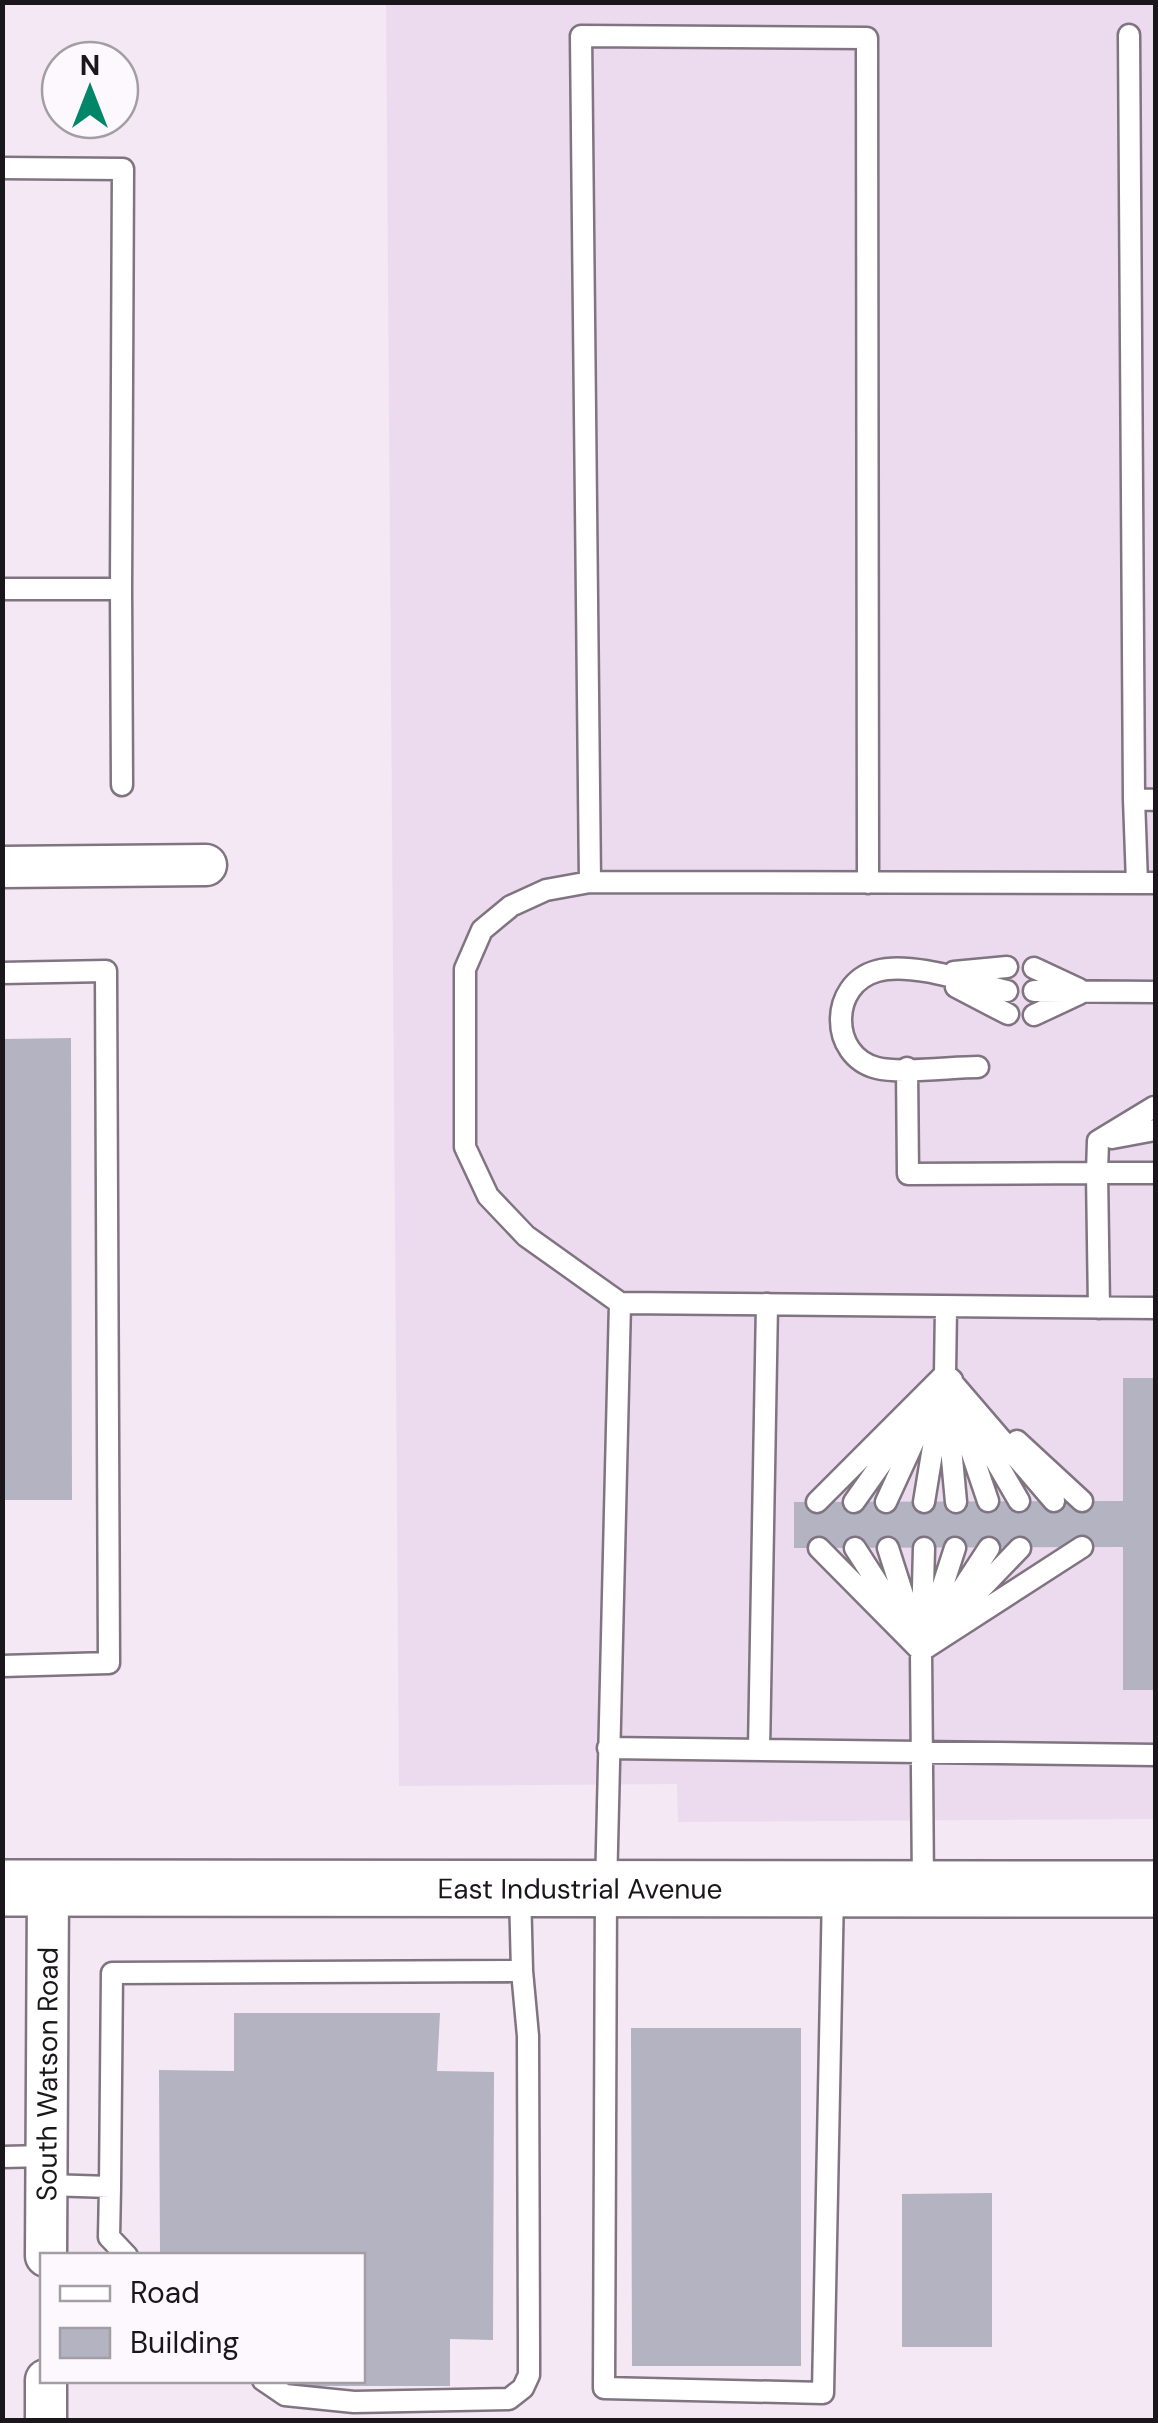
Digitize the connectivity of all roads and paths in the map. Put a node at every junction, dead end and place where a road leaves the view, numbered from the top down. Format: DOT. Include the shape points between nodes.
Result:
graph roads {
  1 [pos="1130,34"];
  2 [pos="2,168"];
  3 [pos="121,588"];
  4 [pos="2,589"];
  5 [pos="122,785"];
  6 [pos="1145,800"];
  7 [pos="206,865"];
  8 [pos="2,867"];
  9 [pos="590,882"];
  10 [pos="868,883"];
  11 [pos="1146,883"];
  12 [pos="1006,967"];
  13 [pos="1034,968"];
  14 [pos="2,973"];
  15 [pos="932,974"];
  16 [pos="1007,991"];
  17 [pos="1034,991"];
  18 [pos="1086,992"];
  19 [pos="1156,992"];
  20 [pos="1008,1014"];
  21 [pos="1034,1014"];
  22 [pos="978,1067"];
  23 [pos="907,1068"];
  24 [pos="1154,1107"];
  25 [pos="1155,1130"];
  26 [pos="1098,1141"];
  27 [pos="1097,1173"];
  28 [pos="1156,1173"];
  29 [pos="620,1303"];
  30 [pos="767,1304"];
  31 [pos="946,1306"];
  32 [pos="1099,1308"];
  33 [pos="1156,1308"];
  34 [pos="945,1374"];
  35 [pos="988,1501"];
  36 [pos="1020,1501"];
  37 [pos="1054,1501"];
  38 [pos="1082,1501"];
  39 [pos="817,1502"];
  40 [pos="854,1502"];
  41 [pos="886,1502"];
  42 [pos="924,1502"];
  43 [pos="956,1502"];
  44 [pos="1082,1547"];
  45 [pos="819,1548"];
  46 [pos="855,1548"];
  47 [pos="888,1548"];
  48 [pos="924,1548"];
  49 [pos="955,1548"];
  50 [pos="988,1548"];
  51 [pos="1020,1548"];
  52 [pos="1054,1548"];
  53 [pos="921,1651"];
  54 [pos="2,1666"];
  55 [pos="608,1748"];
  56 [pos="758,1750"];
  57 [pos="921,1751"];
  58 [pos="1156,1755"];
  59 [pos="833,1888"];
  60 [pos="25,1889"];
  61 [pos="520,1889"];
  62 [pos="606,1889"];
  63 [pos="923,1889"];
  64 [pos="1156,1889"];
  65 [pos="522,1972"];
  66 [pos="2,2157"];
  67 [pos="46,2171"];
  68 [pos="110,2187"];
  69 [pos="46,2253"];
  70 [pos="124,2253"];
  71 [pos="46,2383"];
  72 [pos="267,2383"];
  73 [pos="46,2420"];
  1 -- 6 [label="lane"];
  2 -- 3 [label="lane" via="123,169"];
  3 -- 4 [label="lane"];
  3 -- 5 [label="lane"];
  6 -- 11 [label="lane"];
  7 -- 8 [label="street"];
  9 -- 10 [label="lane"];
  9 -- 10 [label="lane" via="580,36 867,38"];
  9 -- 29 [label="lane" via="546,890 482,930 465,969 465,1147 488,1196 526,1236"];
  10 -- 11 [label="lane"];
  12 -- 15 [label="lane"];
  13 -- 18 [label="lane"];
  14 -- 54 [label="lane" via="106,971 109,1604 109,1663"];
  15 -- 16 [label="lane"];
  15 -- 20 [label="lane"];
  15 -- 23 [label="lane" via="876,971 852,985 840,1009 843,1040 856,1059 879,1069"];
  17 -- 18 [label="lane"];
  18 -- 19 [label="lane"];
  18 -- 21 [label="lane"];
  22 -- 23 [label="lane"];
  23 -- 27 [label="lane" via="908,1174"];
  24 -- 26 [label="lane"];
  25 -- 26 [label="lane"];
  26 -- 27 [label="lane"];
  27 -- 28 [label="lane"];
  27 -- 32 [label="lane"];
  29 -- 30 [label="lane"];
  29 -- 55 [label="lane"];
  30 -- 31 [label="lane"];
  30 -- 56 [label="lane"];
  31 -- 32 [label="lane"];
  31 -- 34 [label="lane"];
  32 -- 33 [label="lane"];
  34 -- 35 [label="lane"];
  34 -- 36 [label="lane"];
  34 -- 37 [label="lane"];
  34 -- 38 [label="lane"];
  34 -- 39 [label="lane"];
  34 -- 40 [label="lane"];
  34 -- 41 [label="lane"];
  34 -- 42 [label="lane"];
  34 -- 43 [label="lane"];
  44 -- 53 [label="lane"];
  45 -- 53 [label="lane"];
  46 -- 53 [label="lane"];
  47 -- 53 [label="lane"];
  48 -- 53 [label="lane"];
  49 -- 53 [label="lane"];
  50 -- 53 [label="lane"];
  51 -- 53 [label="lane"];
  52 -- 53 [label="lane"];
  53 -- 57 [label="lane"];
  55 -- 56 [label="lane"];
  55 -- 62 [label="lane"];
  56 -- 57 [label="lane"];
  57 -- 58 [label="lane"];
  57 -- 63 [label="lane"];
  59 -- 62 [label="street, East Industrial Avenue"];
  59 -- 62 [label="lane" via="823,2393 604,2388"];
  59 -- 63 [label="street, East Industrial Avenue"];
  60 -- 61 [label="street, East Industrial Avenue"];
  60 -- 67 [label="street, South Watson Road"];
  61 -- 62 [label="street, East Industrial Avenue"];
  61 -- 65 [label="lane"];
  63 -- 64 [label="street, East Industrial Avenue"];
  65 -- 68 [label="lane" via="112,1973"];
  65 -- 72 [label="lane" via="529,2351 523,2388 508,2399 484,2401 354,2402 285,2395"];
  66 -- 67 [label="lane"];
  67 -- 68 [label="lane"];
  67 -- 69 [label="street, South Watson Road"];
  68 -- 70 [label="lane" via="109,2237"];
  71 -- 73 [label="street"];
}
